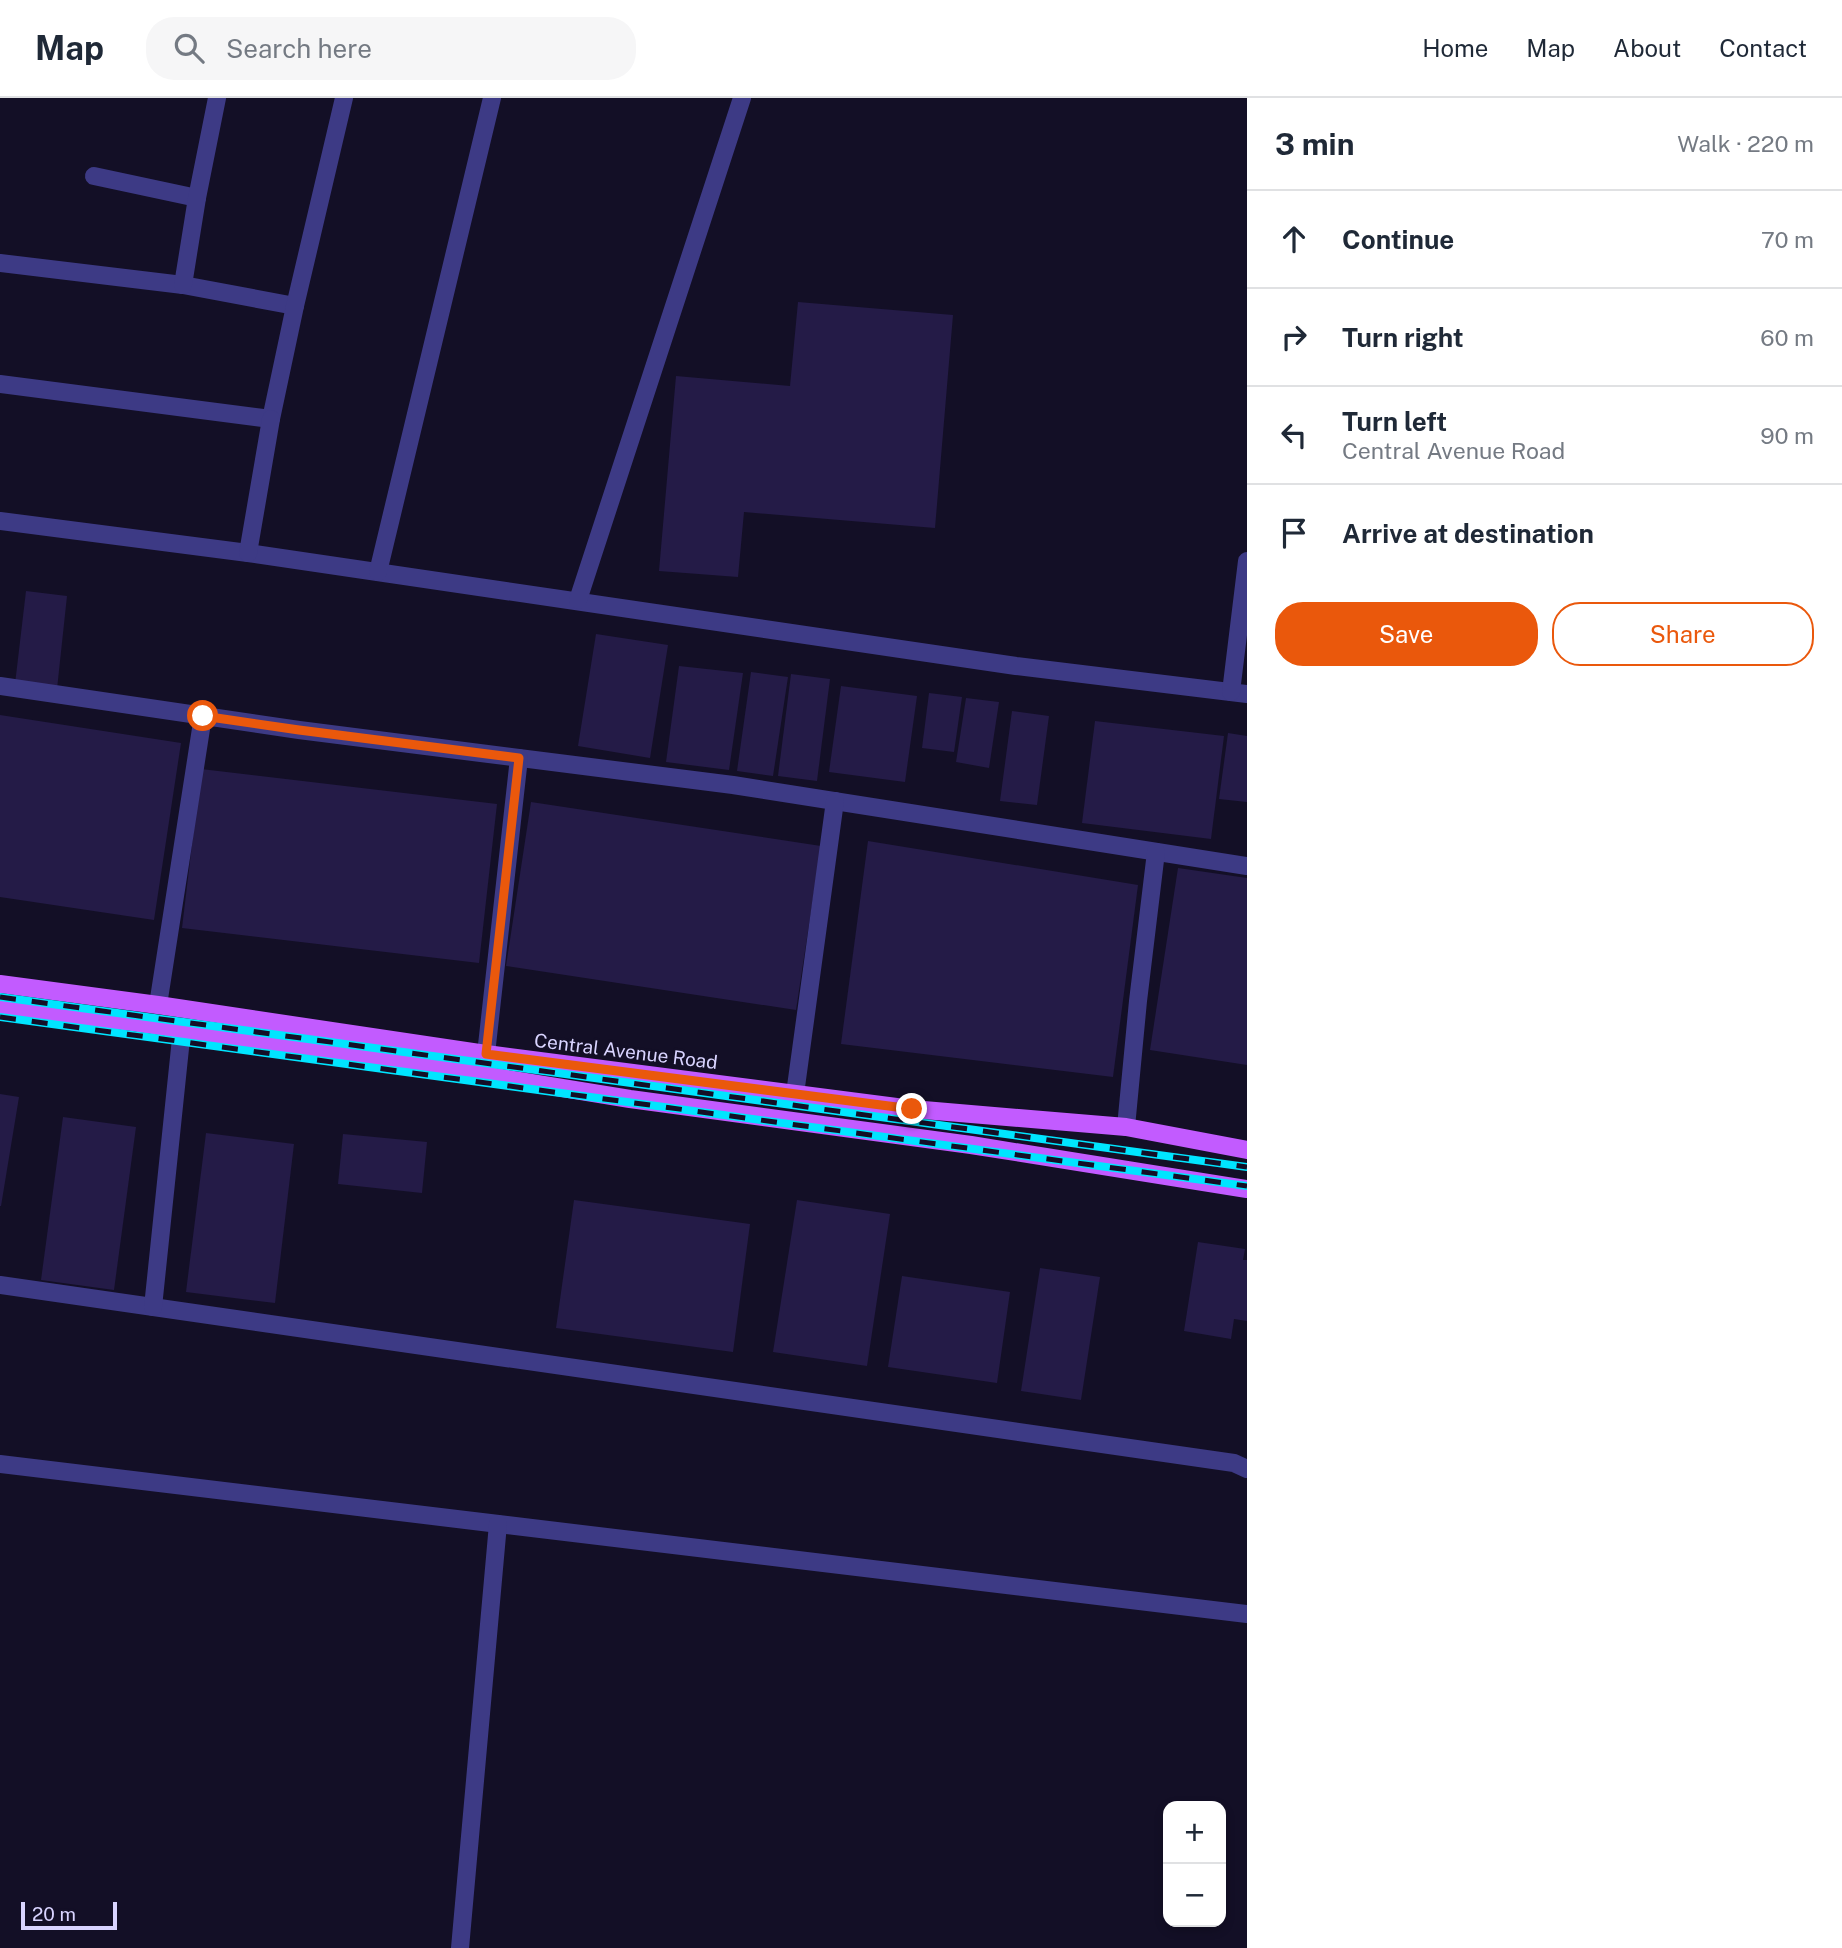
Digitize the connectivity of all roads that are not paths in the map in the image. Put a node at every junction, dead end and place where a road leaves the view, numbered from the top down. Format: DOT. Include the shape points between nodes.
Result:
graph roads {
  1 [pos="217,98"];
  2 [pos="344,98"];
  3 [pos="492,98"];
  4 [pos="742,98"];
  5 [pos="94,176"];
  6 [pos="197,198"];
  7 [pos="0,263"];
  8 [pos="183,285"];
  9 [pos="295,306"];
  10 [pos="0,384"];
  11 [pos="271,419"];
  12 [pos="0,521"];
  13 [pos="248,553"];
  14 [pos="1247,561"];
  15 [pos="378,572"];
  16 [pos="578,600"];
  17 [pos="0,686"];
  18 [pos="1239,693"];
  19 [pos="203,716"];
  20 [pos="519,758"];
  21 [pos="835,801"];
  22 [pos="1156,852"];
  23 [pos="1247,866"];
  24 [pos="0,984"];
  25 [pos="158,1005"];
  26 [pos="0,1008"];
  27 [pos="182,1029"];
  28 [pos="486,1054"];
  29 [pos="796,1094"];
  30 [pos="1125,1127"];
  31 [pos="1247,1150"];
  32 [pos="1247,1189"];
  33 [pos="0,1285"];
  34 [pos="153,1307"];
  35 [pos="0,1464"];
  36 [pos="1247,1469"];
  37 [pos="498,1524"];
  38 [pos="1247,1614"];
  39 [pos="460,1948"];
  1 -- 6 [label="street"];
  2 -- 9 [label="street"];
  3 -- 15 [label="street"];
  4 -- 16 [label="street"];
  5 -- 6 [label="street"];
  6 -- 8 [label="street"];
  7 -- 8 [label="street"];
  8 -- 9 [label="street"];
  9 -- 11 [label="street"];
  10 -- 11 [label="street"];
  11 -- 13 [label="street"];
  12 -- 13 [label="street"];
  13 -- 15 [label="street"];
  14 -- 18 [label="street"];
  15 -- 16 [label="street"];
  16 -- 18 [label="street" via="1016,666"];
  17 -- 19 [label="street"];
  19 -- 20 [label="street"];
  19 -- 25 [label="street"];
  20 -- 21 [label="street"];
  20 -- 28 [label="street"];
  21 -- 22 [label="street"];
  21 -- 29 [label="street"];
  22 -- 23 [label="street"];
  22 -- 30 [label="street"];
  24 -- 25 [label="main road, Central Avenue Road"];
  25 -- 28 [label="main road, Central Avenue Road"];
  26 -- 27 [label="main road"];
  27 -- 32 [label="main road"];
  27 -- 34 [label="street"];
  28 -- 29 [label="main road, Central Avenue Road"];
  29 -- 30 [label="main road, Central Avenue Road"];
  30 -- 31 [label="main road, Central Avenue Road"];
  33 -- 34 [label="street"];
  34 -- 36 [label="street" via="1221,1461"];
  35 -- 37 [label="street"];
  37 -- 38 [label="street"];
  37 -- 39 [label="street"];
}
